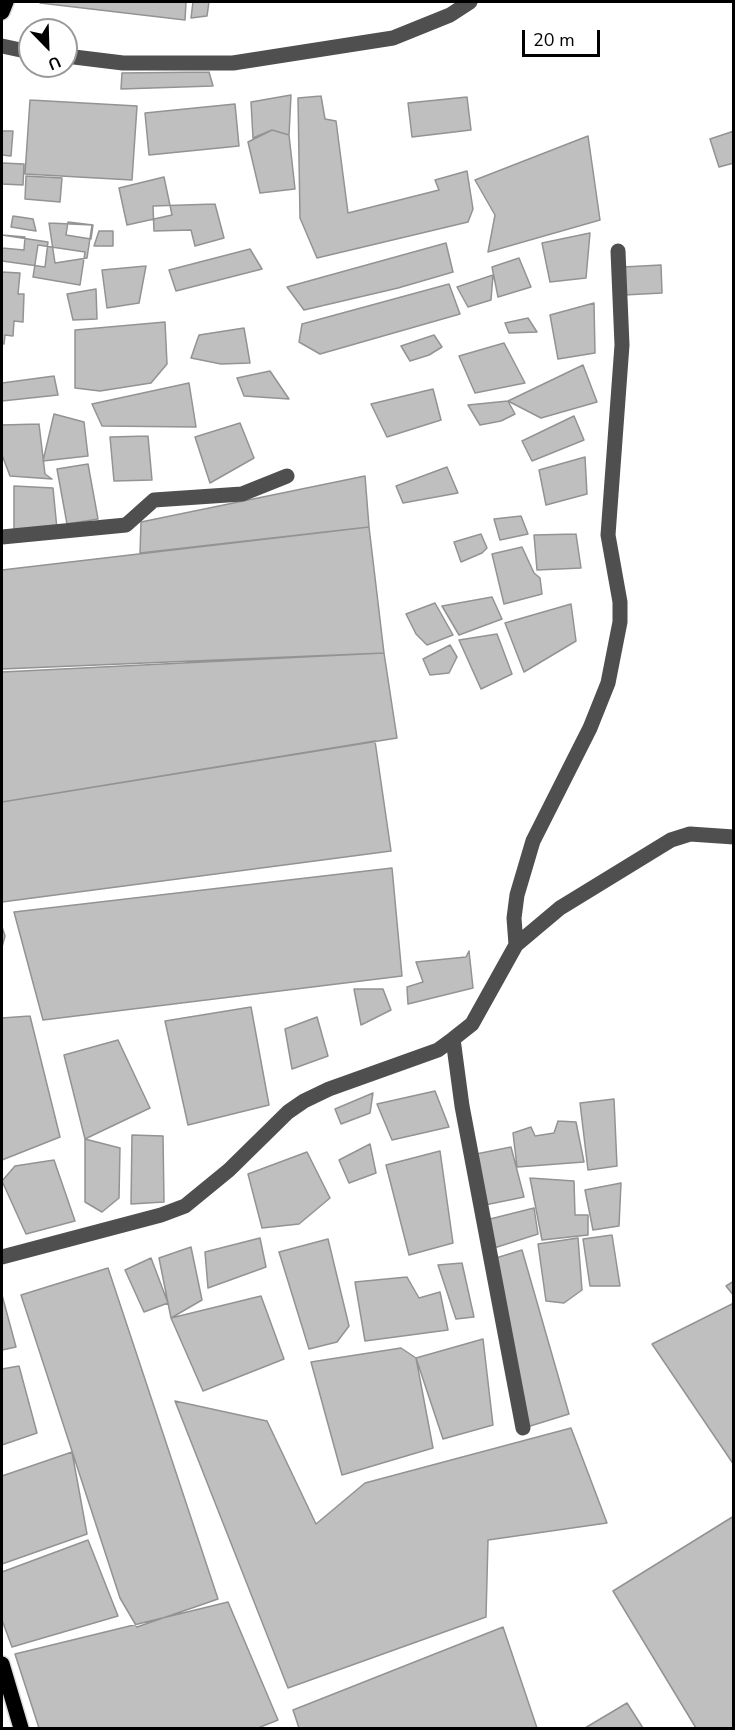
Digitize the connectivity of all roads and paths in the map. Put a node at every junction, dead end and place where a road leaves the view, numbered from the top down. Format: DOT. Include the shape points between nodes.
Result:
graph roads {
  1 [pos="6,2"];
  2 [pos="470,2"];
  3 [pos="2,12"];
  4 [pos="2,46"];
  5 [pos="18,49"];
  6 [pos="78,57"];
  7 [pos="618,251"];
  8 [pos="287,476"];
  9 [pos="2,537"];
  10 [pos="734,837"];
  11 [pos="516,945"];
  12 [pos="453,1039"];
  13 [pos="2,1257"];
  14 [pos="523,1428"];
  15 [pos="2,1664"];
  16 [pos="21,1728"];
  1 -- 3 [label="main road"];
  2 -- 6 [label="street" via="450,15 393,38 232,63 123,63"];
  4 -- 5 [label="street"];
  7 -- 11 [label="street" via="622,345 608,535 620,622 608,684 533,841 517,895"];
  8 -- 9 [label="street" via="242,494 154,500 126,525"];
  10 -- 11 [label="street" via="690,834 656,847 560,908"];
  11 -- 12 [label="street" via="472,1024"];
  12 -- 13 [label="street" via="438,1050 304,1101 185,1206"];
  12 -- 14 [label="street" via="462,1106"];
  15 -- 16 [label="main road"];
}
